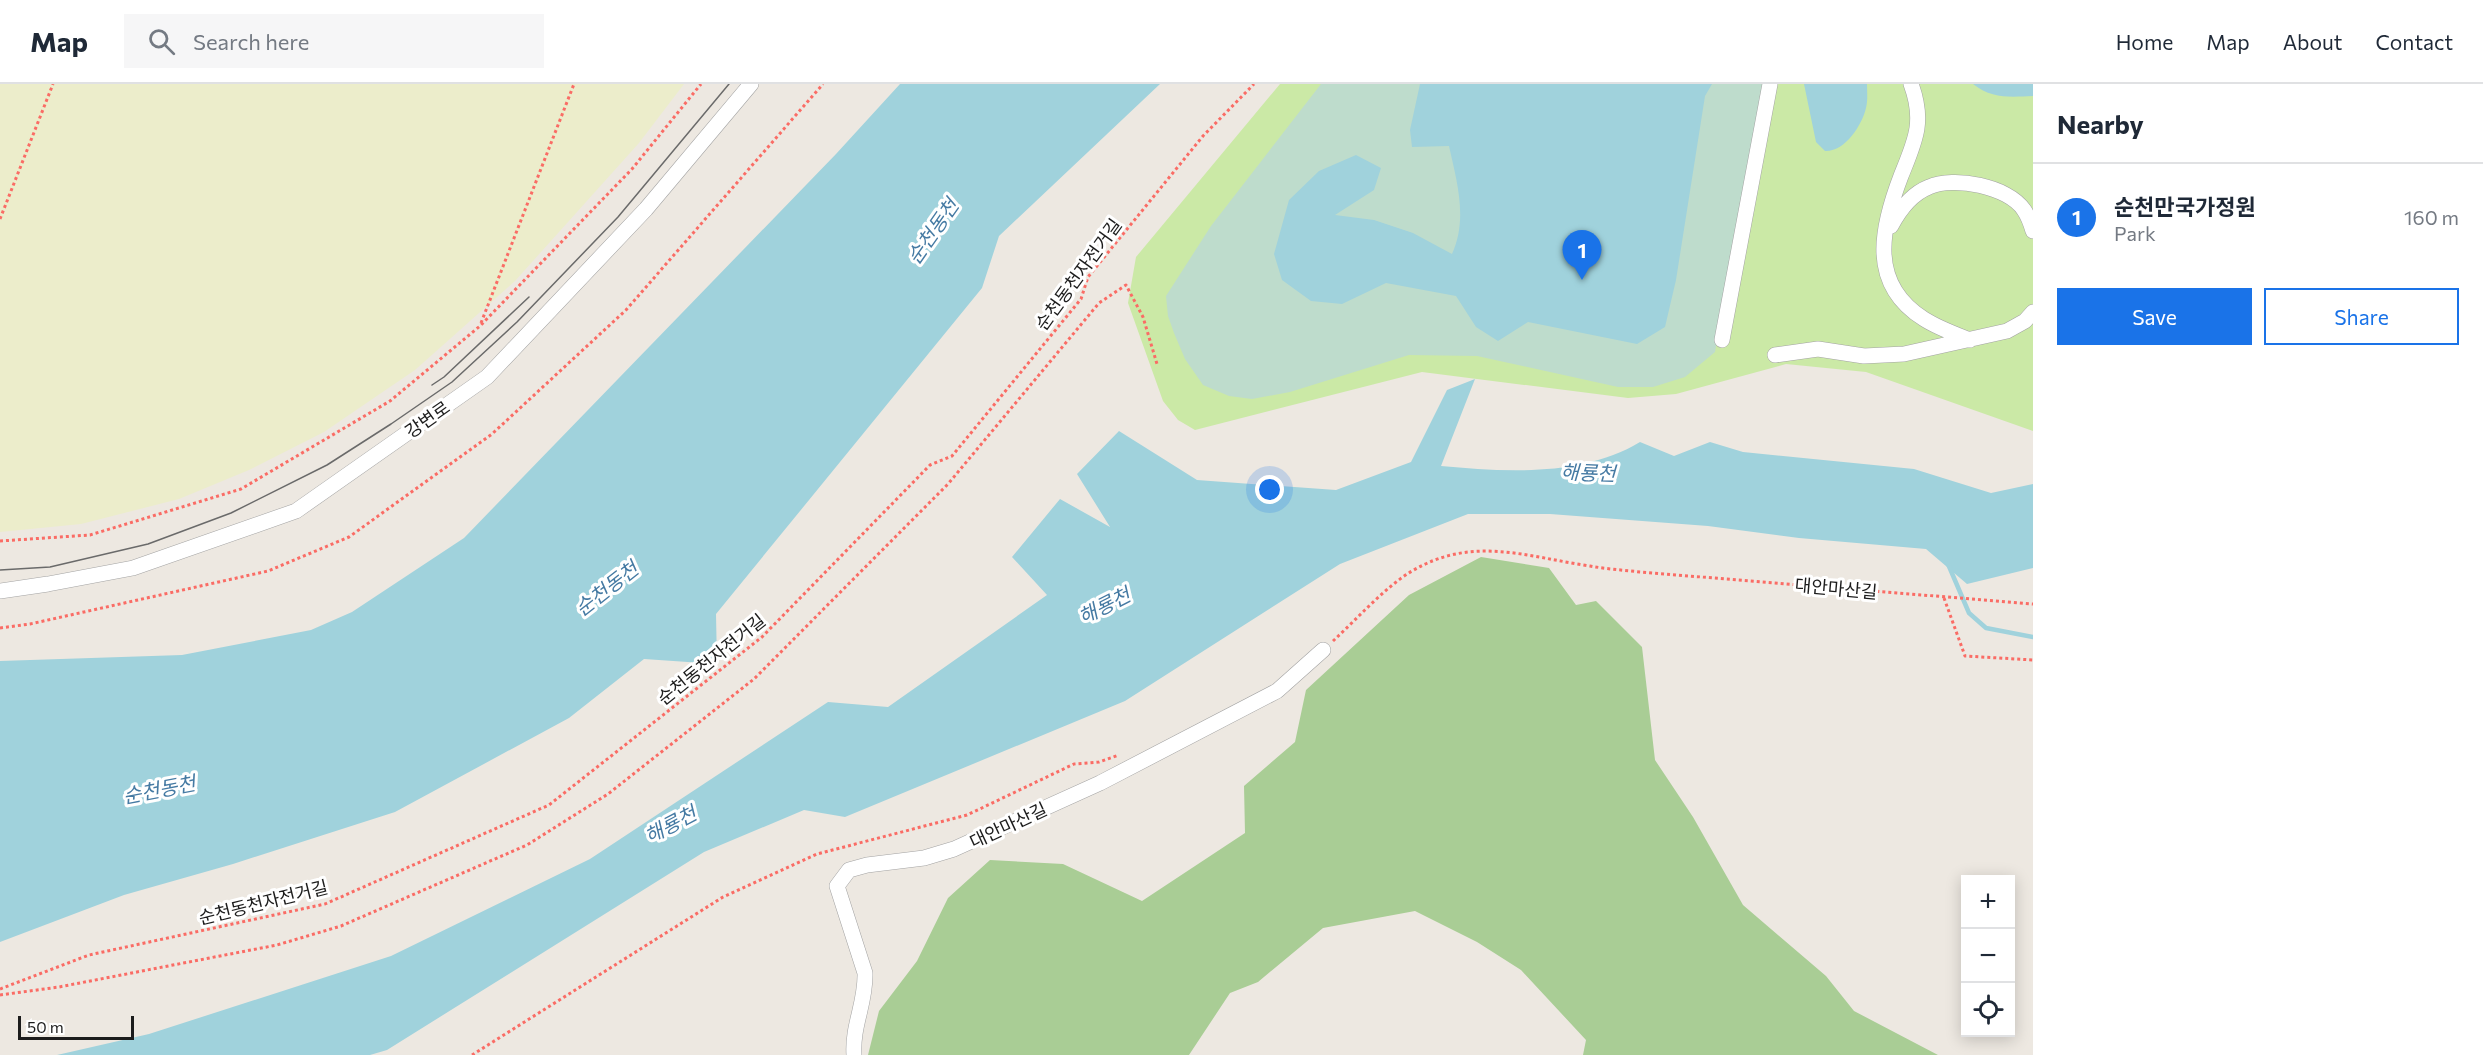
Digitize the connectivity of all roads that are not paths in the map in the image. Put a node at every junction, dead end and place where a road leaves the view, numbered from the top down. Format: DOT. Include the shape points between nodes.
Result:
graph roads {
  1 [pos="751,84"];
  2 [pos="1770,84"];
  3 [pos="1911,84"];
  4 [pos="2033,231"];
  5 [pos="1884,248"];
  6 [pos="2033,312"];
  7 [pos="1722,340"];
  8 [pos="1970,340"];
  9 [pos="1775,356"];
  10 [pos="0,591"];
  11 [pos="1323,650"];
  12 [pos="854,1055"];
  1 -- 10 [label="street, 강변로" via="646,209 487,377 296,511 133,568"];
  2 -- 7 [label="street"];
  3 -- 5 [label="street" via="1917,101 1917,133 1890,204"];
  4 -- 5 [label="street" via="2024,209 2009,198 1973,184 1942,183 1920,191 1899,211"];
  5 -- 8 [label="street" via="1884,267 1889,279 1913,312"];
  6 -- 8 [label="street" via="2007,331"];
  8 -- 9 [label="street" via="1880,356 1818,350"];
  11 -- 12 [label="street, 대안마산길" via="1277,691 1100,783 954,849 849,870 837,886 866,986 856,1018"];
}
